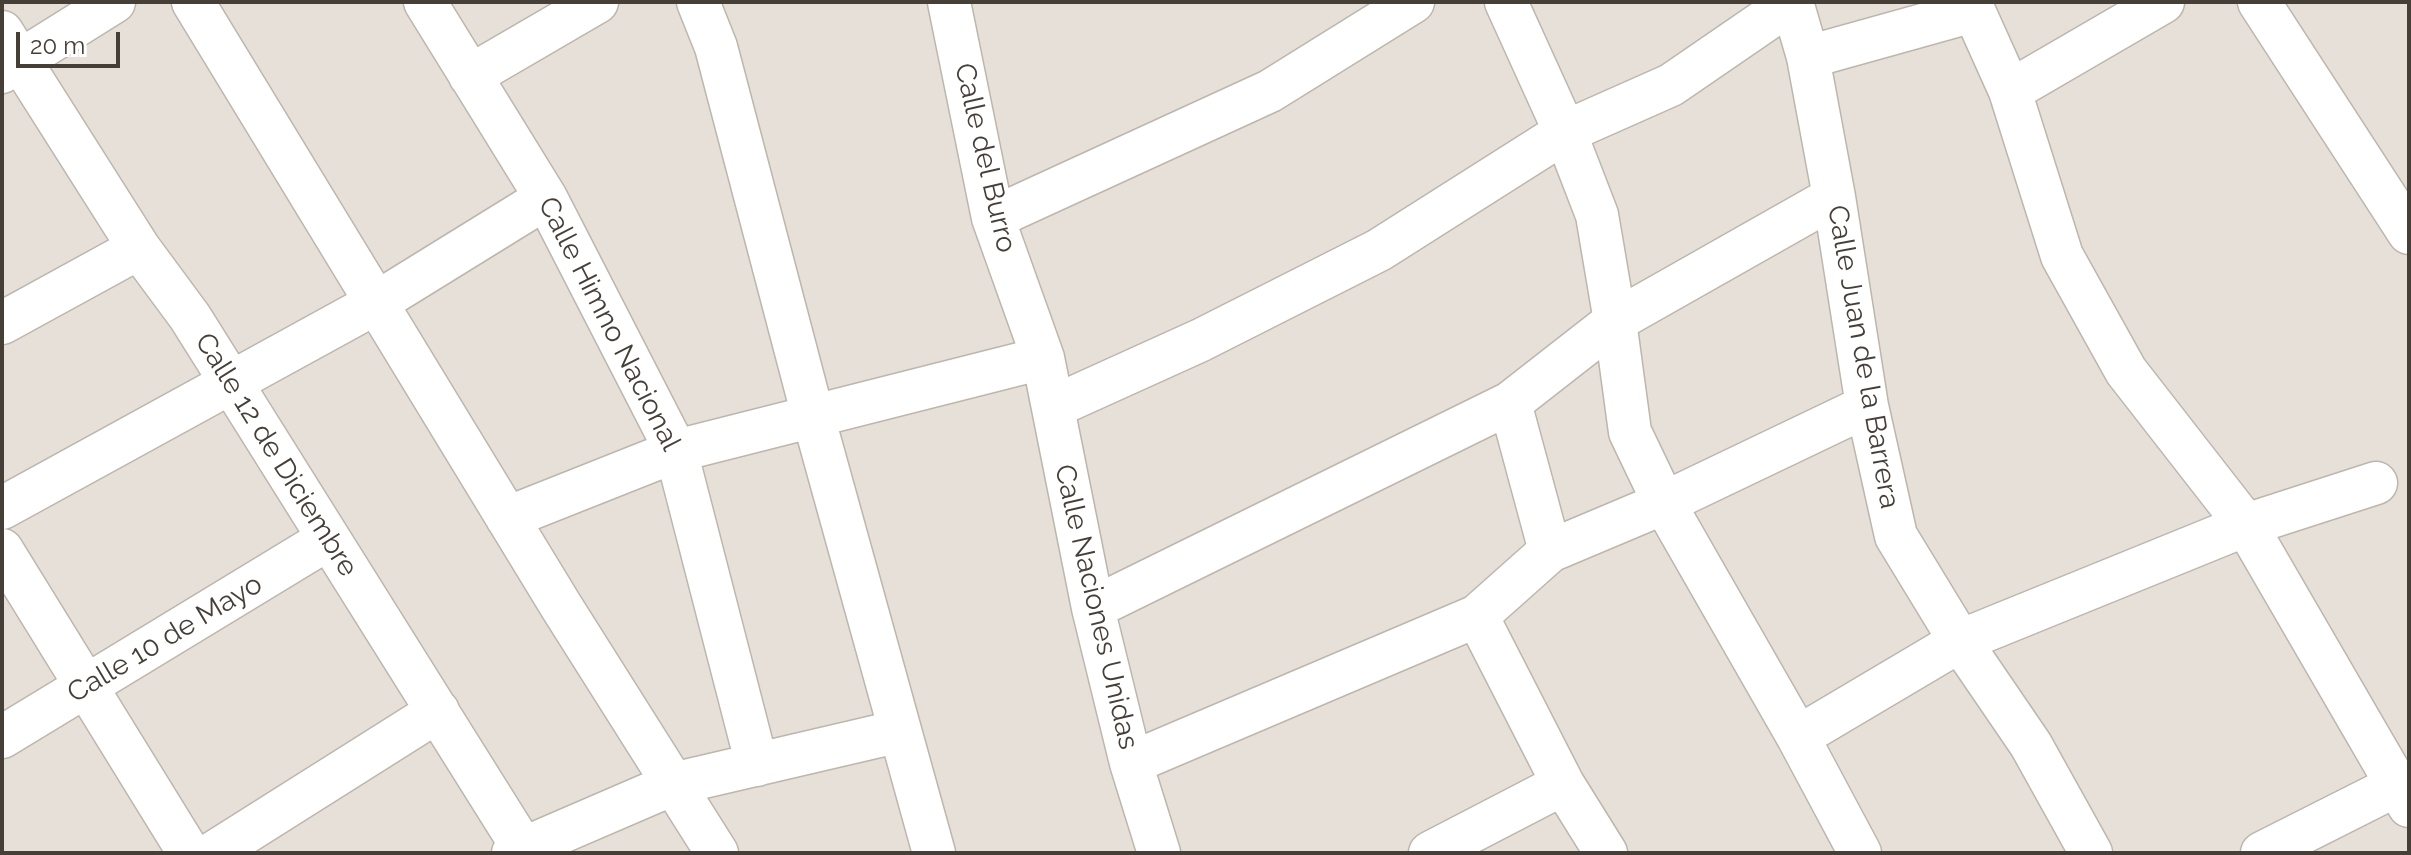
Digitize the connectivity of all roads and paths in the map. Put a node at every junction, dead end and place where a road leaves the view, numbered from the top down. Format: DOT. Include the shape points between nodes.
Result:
graph roads {
  1 [pos="114,2"];
  2 [pos="193,2"];
  3 [pos="425,2"];
  4 [pos="597,2"];
  5 [pos="698,2"];
  6 [pos="1413,2"];
  7 [pos="1506,2"];
  8 [pos="1792,2"];
  9 [pos="2163,2"];
  10 [pos="2259,2"];
  11 [pos="959,6"];
  12 [pos="1971,6"];
  13 [pos="8,55"];
  14 [pos="1808,57"];
  15 [pos="470,76"];
  16 [pos="2010,91"];
  17 [pos="1565,132"];
  18 [pos="1834,197"];
  19 [pos="546,198"];
  20 [pos="993,218"];
  21 [pos="2409,233"];
  22 [pos="139,248"];
  23 [pos="376,303"];
  24 [pos="1615,321"];
  25 [pos="2,323"];
  26 [pos="1043,358"];
  27 [pos="230,381"];
  28 [pos="1510,403"];
  29 [pos="1867,406"];
  30 [pos="1053,407"];
  31 [pos="813,416"];
  32 [pos="676,451"];
  33 [pos="2376,483"];
  34 [pos="1664,503"];
  35 [pos="2,508"];
  36 [pos="507,518"];
  37 [pos="2246,525"];
  38 [pos="328,539"];
  39 [pos="2,550"];
  40 [pos="1550,551"];
  41 [pos="1093,608"];
  42 [pos="1477,616"];
  43 [pos="1960,641"];
  44 [pos="88,688"];
  45 [pos="438,711"];
  46 [pos="900,731"];
  47 [pos="2,737"];
  48 [pos="1798,737"];
  49 [pos="1131,763"];
  50 [pos="757,765"];
  51 [pos="673,784"];
  52 [pos="1563,784"];
  53 [pos="2403,795"];
  54 [pos="521,851"];
  55 [pos="189,853"];
  56 [pos="213,853"];
  57 [pos="717,853"];
  58 [pos="934,853"];
  59 [pos="1159,853"];
  60 [pos="1430,853"];
  61 [pos="1606,853"];
  62 [pos="1860,853"];
  63 [pos="2091,853"];
  64 [pos="2262,853"];
  1 -- 13 [label="street"];
  2 -- 23 [label="street"];
  3 -- 15 [label="street, Calle Himno Nacional"];
  4 -- 15 [label="street"];
  5 -- 31 [label="street" via="716,47"];
  6 -- 20 [label="street" via="1270,91"];
  7 -- 17 [label="street"];
  8 -- 14 [label="street, Calle Juan de la Barrera"];
  8 -- 17 [label="street" via="1671,85"];
  9 -- 16 [label="street"];
  10 -- 21 [label="street"];
  11 -- 20 [label="street, Calle del Burro"];
  12 -- 14 [label="street"];
  12 -- 16 [label="street"];
  13 -- 22 [label="street, Calle 12 de Diciembre"];
  14 -- 18 [label="street, Calle Juan de la Barrera"];
  15 -- 19 [label="street, Calle Himno Nacional"];
  16 -- 37 [label="street" via="2062,256 2126,371"];
  17 -- 24 [label="street" via="1597,215"];
  17 -- 30 [label="street" via="1379,250"];
  18 -- 24 [label="street"];
  18 -- 29 [label="street, Calle Juan de la Barrera"];
  19 -- 23 [label="street"];
  19 -- 32 [label="street, Calle Himno Nacional"];
  20 -- 26 [label="street, Calle del Burro"];
  22 -- 25 [label="street"];
  22 -- 27 [label="street, Calle 12 de Diciembre"];
  23 -- 27 [label="street"];
  23 -- 36 [label="street"];
  24 -- 28 [label="street"];
  24 -- 34 [label="street" via="1630,432"];
  26 -- 30 [label="street, Calle Naciones Unidas"];
  26 -- 31 [label="street"];
  27 -- 35 [label="street"];
  27 -- 38 [label="street, Calle 12 de Diciembre"];
  28 -- 40 [label="street"];
  28 -- 41 [label="street"];
  29 -- 34 [label="street"];
  29 -- 43 [label="street, Calle Juan de la Barrera" via="1896,536"];
  30 -- 41 [label="street, Calle Naciones Unidas"];
  31 -- 32 [label="street"];
  31 -- 46 [label="street"];
  32 -- 36 [label="street"];
  32 -- 50 [label="street, Calle Himno Nacional"];
  33 -- 37 [label="street"];
  34 -- 40 [label="street"];
  34 -- 48 [label="street"];
  36 -- 51 [label="street"];
  37 -- 43 [label="street"];
  37 -- 53 [label="street"];
  38 -- 44 [label="street, Calle 10 de Mayo"];
  38 -- 45 [label="street, Calle 12 de Diciembre"];
  39 -- 44 [label="street"];
  40 -- 42 [label="street"];
  41 -- 49 [label="street, Calle Naciones Unidas"];
  42 -- 49 [label="street"];
  42 -- 52 [label="street"];
  43 -- 48 [label="street"];
  43 -- 63 [label="street, Calle Juan de la Barrera" via="2031,745"];
  44 -- 47 [label="street, Calle 10 de Mayo"];
  44 -- 55 [label="street"];
  45 -- 54 [label="street, Calle 12 de Diciembre"];
  45 -- 56 [label="street"];
  46 -- 50 [label="street"];
  46 -- 58 [label="street"];
  48 -- 62 [label="street"];
  49 -- 59 [label="street, Calle Naciones Unidas"];
  50 -- 51 [label="street"];
  51 -- 54 [label="street"];
  51 -- 57 [label="street"];
  52 -- 60 [label="street"];
  52 -- 61 [label="street"];
  53 -- 64 [label="street"];
}
